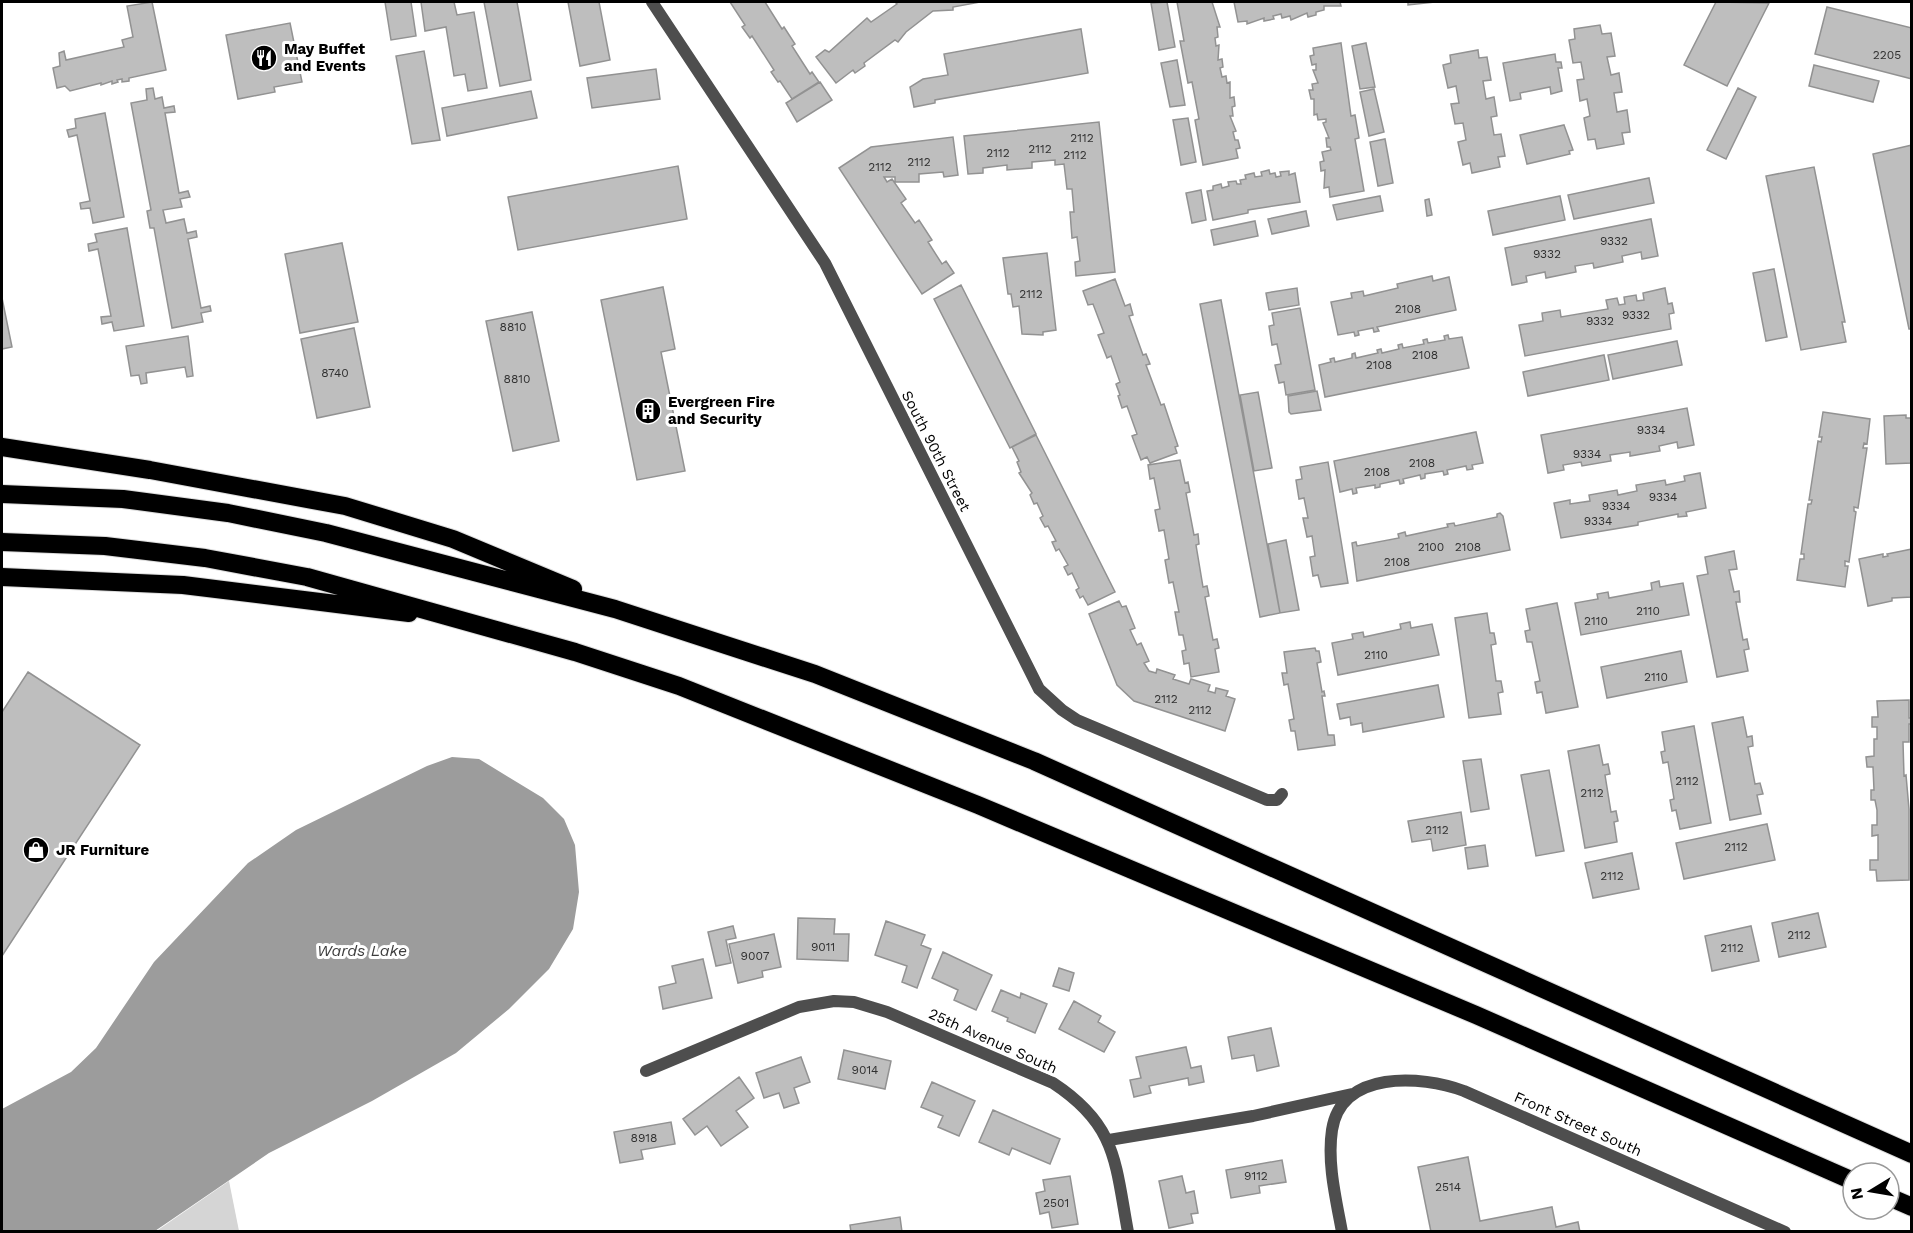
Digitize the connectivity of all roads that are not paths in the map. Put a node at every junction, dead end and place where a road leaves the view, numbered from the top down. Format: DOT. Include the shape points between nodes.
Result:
graph roads {
  1 [pos="652,2"];
  2 [pos="2,447"];
  3 [pos="2,494"];
  4 [pos="2,542"];
  5 [pos="2,577"];
  6 [pos="615,609"];
  7 [pos="456,619"];
  8 [pos="1282,794"];
  9 [pos="646,1071"];
  10 [pos="1353,1094"];
  11 [pos="1109,1140"];
  12 [pos="1911,1154"];
  13 [pos="1841,1176"];
  14 [pos="1128,1232"];
  15 [pos="1342,1232"];
  16 [pos="1785,1232"];
  1 -- 8 [label="street, South 90th Street" via="825,263 1040,689 1077,720 1267,800 1277,800"];
  2 -- 6 [label="highway" via="345,506 453,539 542,574"];
  3 -- 6 [label="highway" via="123,500 228,513 402,552"];
  4 -- 7 [label="highway" via="105,546 205,558 307,577"];
  5 -- 7 [label="highway" via="183,585"];
  6 -- 12 [label="highway" via="815,674 1034,761"];
  7 -- 13 [label="highway" via="679,686 978,805 1466,1011"];
  9 -- 11 [label="street, 25th Avenue South" via="799,1007 854,1002 887,1012 1053,1083 1086,1109"];
  10 -- 11 [label="street" via="1253,1116"];
  10 -- 15 [label="street" via="1337,1112 1331,1132 1333,1178"];
  10 -- 16 [label="street, Front Street South" via="1395,1080 1446,1084"];
  11 -- 14 [label="street"];
}
